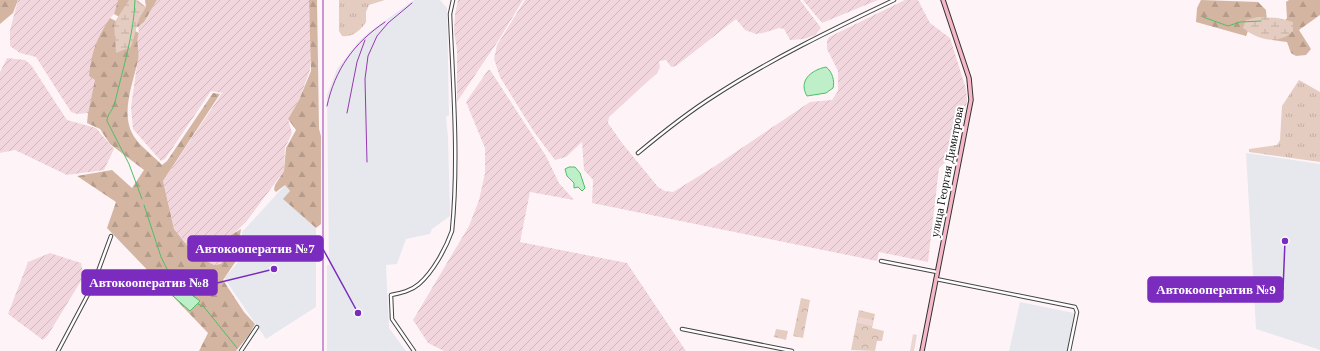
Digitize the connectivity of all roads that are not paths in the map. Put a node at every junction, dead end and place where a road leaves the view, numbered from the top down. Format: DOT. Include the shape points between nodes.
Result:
graph roads {
  1 [pos="453,0"];
  2 [pos="894,0"];
  3 [pos="943,0"];
  4 [pos="638,153"];
  5 [pos="111,236"];
  6 [pos="881,261"];
  7 [pos="937,272"];
  8 [pos="936,279"];
  9 [pos="257,327"];
  10 [pos="682,329"];
  11 [pos="58,351"];
  12 [pos="241,351"];
  13 [pos="414,351"];
  14 [pos="792,351"];
  15 [pos="922,351"];
  16 [pos="1069,351"];
  1 -- 13 [label="street" via="450,14 455,116 452,231 420,284 410,290 391,295 392,320"];
  2 -- 4 [label="street" via="827,31 748,75 679,120"];
  3 -- 7 [label="street, улица Георгия Димитрова" via="969,78 971,97 966,134"];
  5 -- 11 [label="street" via="93,285"];
  6 -- 7 [label="street"];
  7 -- 8 [label="street, улица Георгия Димитрова"];
  8 -- 15 [label="street, улица Георгия Димитрова"];
  8 -- 16 [label="street" via="1075,307 1077,312"];
  9 -- 12 [label="street"];
  10 -- 14 [label="street"];
}
